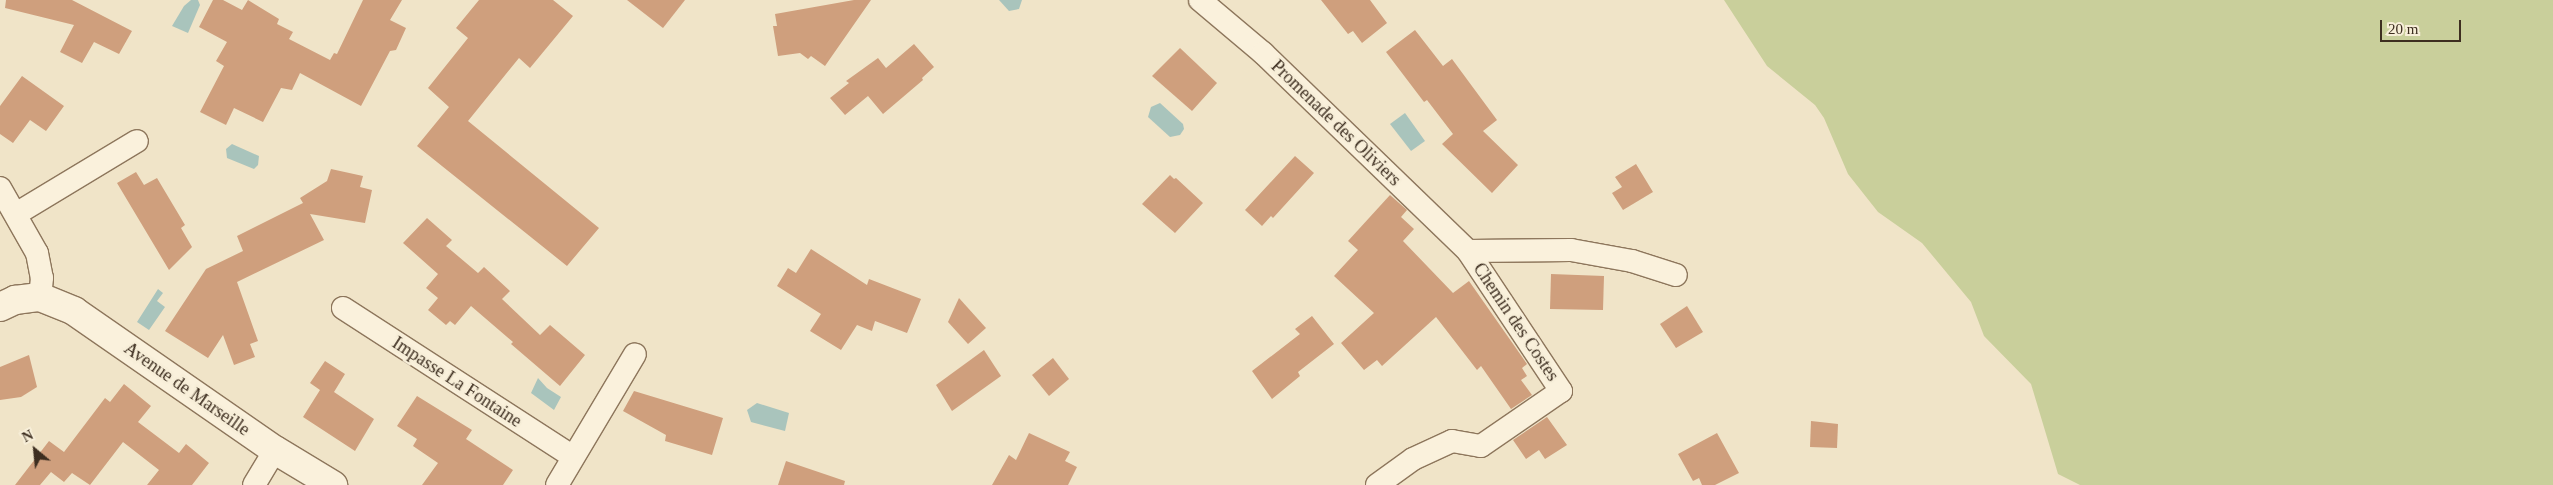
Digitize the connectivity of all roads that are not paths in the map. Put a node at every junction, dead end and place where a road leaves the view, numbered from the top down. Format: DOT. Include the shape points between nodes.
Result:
graph roads {
  1 [pos="1200,0"];
  2 [pos="137,141"];
  3 [pos="0,188"];
  4 [pos="16,214"];
  5 [pos="1468,251"];
  6 [pos="1676,275"];
  7 [pos="40,297"];
  8 [pos="0,307"];
  9 [pos="343,308"];
  10 [pos="635,354"];
  11 [pos="275,450"];
  12 [pos="572,456"];
  13 [pos="254,485"];
  14 [pos="333,485"];
  15 [pos="556,485"];
  16 [pos="1377,485"];
  1 -- 5 [label="street, Promenade des Oliviers" via="1264,53"];
  2 -- 4 [label="street"];
  3 -- 4 [label="street"];
  4 -- 7 [label="street" via="38,253 42,278"];
  5 -- 6 [label="street, Chemin des Costes" via="1571,250 1632,261"];
  5 -- 16 [label="street, Chemin des Costes" via="1562,391 1481,446 1452,441 1413,459"];
  7 -- 8 [label="street" via="15,300"];
  7 -- 11 [label="street, Avenue de Marseille" via="74,311"];
  9 -- 12 [label="street, Impasse La Fontaine"];
  10 -- 12 [label="street"];
  11 -- 13 [label="street"];
  11 -- 14 [label="street, Avenue de Marseille"];
  12 -- 15 [label="street"];
}
